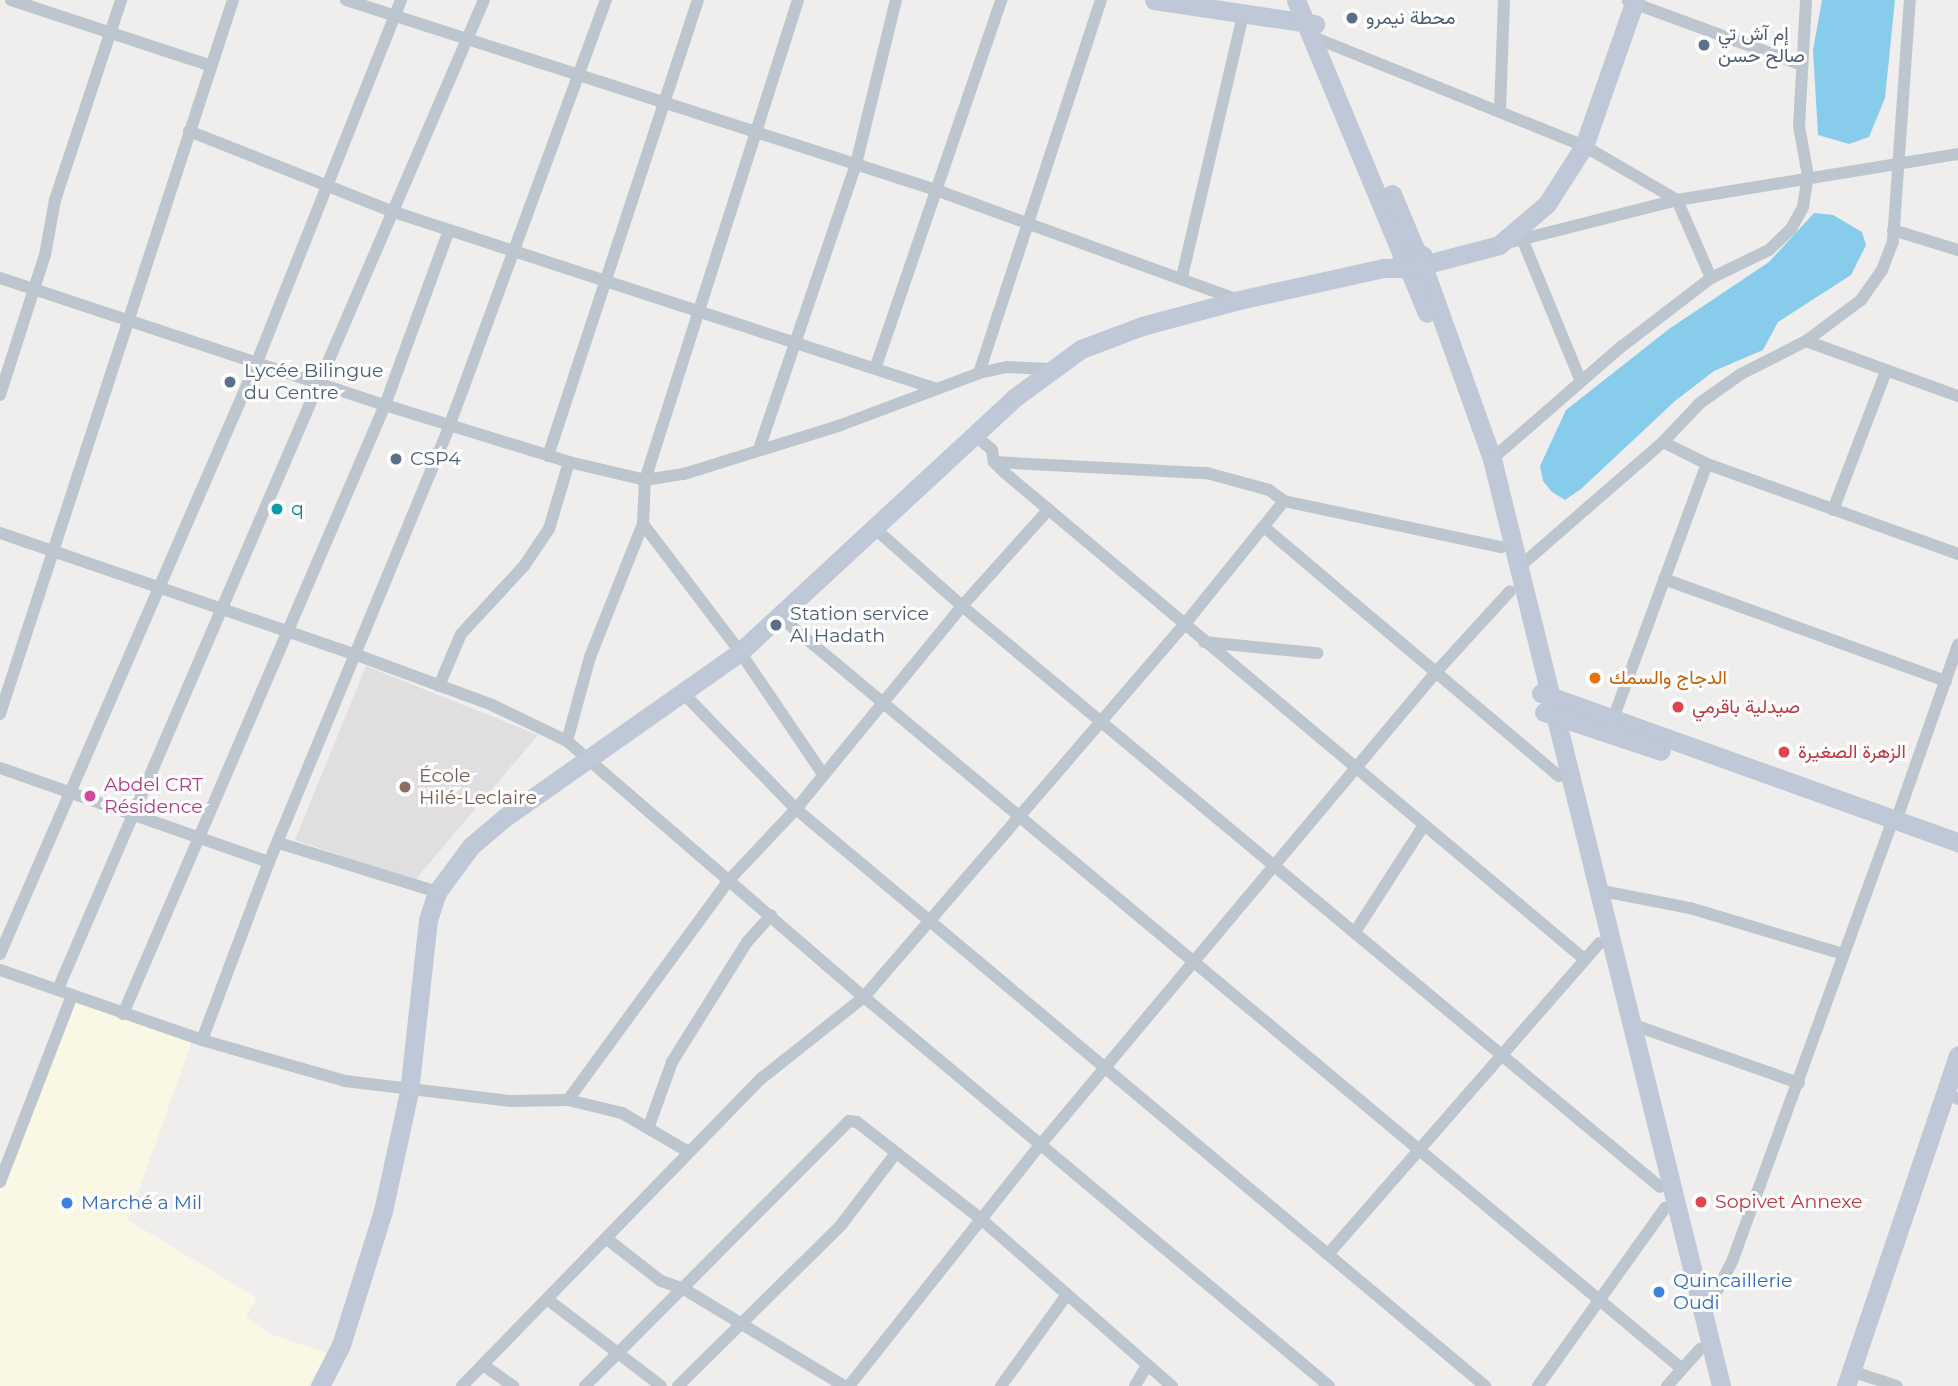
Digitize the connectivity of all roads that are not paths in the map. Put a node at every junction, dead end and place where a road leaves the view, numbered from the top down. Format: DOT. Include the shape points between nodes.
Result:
graph roads {
  1 [pos="11,0"];
  2 [pos="121,0"];
  3 [pos="233,0"];
  4 [pos="346,0"];
  5 [pos="401,0"];
  6 [pos="484,0"];
  7 [pos="606,0"];
  8 [pos="698,0"];
  9 [pos="798,0"];
  10 [pos="896,0"];
  11 [pos="1001,0"];
  12 [pos="1101,0"];
  13 [pos="1154,0"];
  14 [pos="1227,0"];
  15 [pos="1504,0"];
  16 [pos="1807,0"];
  17 [pos="1910,0"];
  18 [pos="1631,1"];
  19 [pos="1243,14"];
  20 [pos="394,16"];
  21 [pos="1310,18"];
  22 [pos="111,33"];
  23 [pos="466,41"];
  24 [pos="209,65"];
  25 [pos="1802,65"];
  26 [pos="579,77"];
  27 [pos="663,105"];
  28 [pos="1500,110"];
  29 [pos="190,131"];
  30 [pos="758,132"];
  31 [pos="1584,146"];
  32 [pos="1958,154"];
  33 [pos="856,164"];
  34 [pos="1897,164"];
  35 [pos="1808,176"];
  36 [pos="328,187"];
  37 [pos="936,190"];
  38 [pos="1677,200"];
  39 [pos="391,211"];
  40 [pos="1029,223"];
  41 [pos="449,230"];
  42 [pos="1893,230"];
  43 [pos="1523,241"];
  44 [pos="1499,245"];
  45 [pos="512,250"];
  46 [pos="1958,250"];
  47 [pos="1413,262"];
  48 [pos="1182,277"];
  49 [pos="0,278"];
  50 [pos="1711,278"];
  51 [pos="605,280"];
  52 [pos="33,288"];
  53 [pos="1239,300"];
  54 [pos="701,309"];
  55 [pos="129,320"];
  56 [pos="795,339"];
  57 [pos="1806,341"];
  58 [pos="257,362"];
  59 [pos="876,366"];
  60 [pos="1050,369"];
  61 [pos="1886,372"];
  62 [pos="979,373"];
  63 [pos="319,382"];
  64 [pos="1581,382"];
  65 [pos="937,389"];
  66 [pos="1,392"];
  67 [pos="1958,396"];
  68 [pos="385,405"];
  69 [pos="450,424"];
  70 [pos="976,436"];
  71 [pos="1663,442"];
  72 [pos="759,449"];
  73 [pos="548,456"];
  74 [pos="1492,459"];
  75 [pos="569,462"];
  76 [pos="994,462"];
  77 [pos="1707,464"];
  78 [pos="645,480"];
  79 [pos="1284,501"];
  80 [pos="1049,509"];
  81 [pos="1833,510"];
  82 [pos="643,524"];
  83 [pos="872,526"];
  84 [pos="1264,527"];
  85 [pos="0,533"];
  86 [pos="1501,547"];
  87 [pos="53,551"];
  88 [pos="1958,555"];
  89 [pos="1518,568"];
  90 [pos="1664,579"];
  91 [pos="158,588"];
  92 [pos="1510,591"];
  93 [pos="962,606"];
  94 [pos="223,608"];
  95 [pos="779,616"];
  96 [pos="1184,625"];
  97 [pos="288,630"];
  98 [pos="1203,642"];
  99 [pos="1958,645"];
  100 [pos="740,652"];
  101 [pos="1317,653"];
  102 [pos="357,656"];
  103 [pos="1437,671"];
  104 [pos="1946,681"];
  105 [pos="439,686"];
  106 [pos="685,695"];
  107 [pos="883,701"];
  108 [pos="1546,703"];
  109 [pos="0,714"];
  110 [pos="1100,720"];
  111 [pos="1605,724"];
  112 [pos="566,741"];
  113 [pos="1561,744"];
  114 [pos="589,761"];
  115 [pos="0,768"];
  116 [pos="1356,768"];
  117 [pos="823,774"];
  118 [pos="1559,776"];
  119 [pos="68,793"];
  120 [pos="796,809"];
  121 [pos="133,816"];
  122 [pos="1020,816"];
  123 [pos="1893,824"];
  124 [pos="1424,825"];
  125 [pos="199,837"];
  126 [pos="279,842"];
  127 [pos="1958,842"];
  128 [pos="1958,852"];
  129 [pos="269,862"];
  130 [pos="1276,868"];
  131 [pos="730,880"];
  132 [pos="1597,890"];
  133 [pos="437,892"];
  134 [pos="771,915"];
  135 [pos="933,920"];
  136 [pos="1355,932"];
  137 [pos="1600,943"];
  138 [pos="0,954"];
  139 [pos="1843,954"];
  140 [pos="1583,958"];
  141 [pos="1194,965"];
  142 [pos="0,970"];
  143 [pos="58,989"];
  144 [pos="72,995"];
  145 [pos="864,998"];
  146 [pos="123,1014"];
  147 [pos="1631,1024"];
  148 [pos="202,1040"];
  149 [pos="1502,1054"];
  150 [pos="1958,1055"];
  151 [pos="1106,1069"];
  152 [pos="1799,1083"];
  153 [pos="410,1092"];
  154 [pos="1951,1096"];
  155 [pos="568,1100"];
  156 [pos="649,1126"];
  157 [pos="1041,1144"];
  158 [pos="687,1151"];
  159 [pos="1419,1152"];
  160 [pos="896,1153"];
  161 [pos="2,1174"];
  162 [pos="1660,1187"];
  163 [pos="1665,1208"];
  164 [pos="981,1219"];
  165 [pos="607,1240"];
  166 [pos="1330,1252"];
  167 [pos="684,1289"];
  168 [pos="1066,1296"];
  169 [pos="547,1299"];
  170 [pos="1599,1303"];
  171 [pos="1701,1305"];
  172 [pos="740,1326"];
  173 [pos="1700,1349"];
  174 [pos="617,1354"];
  175 [pos="483,1365"];
  176 [pos="1147,1365"];
  177 [pos="1681,1368"];
  178 [pos="1849,1378"];
  179 [pos="320,1386"];
  180 [pos="462,1386"];
  181 [pos="513,1386"];
  182 [pos="585,1386"];
  183 [pos="661,1386"];
  184 [pos="678,1386"];
  185 [pos="846,1386"];
  186 [pos="1001,1386"];
  187 [pos="1135,1386"];
  188 [pos="1172,1386"];
  189 [pos="1328,1386"];
  190 [pos="1485,1386"];
  191 [pos="1538,1386"];
  192 [pos="1667,1386"];
  193 [pos="1710,1386"];
  194 [pos="1721,1386"];
  195 [pos="1897,1386"];
  1 -- 22 [label="street"];
  2 -- 22 [label="street"];
  3 -- 24 [label="street"];
  4 -- 20 [label="street"];
  5 -- 20 [label="street"];
  6 -- 23 [label="street"];
  7 -- 26 [label="street"];
  8 -- 27 [label="street"];
  9 -- 30 [label="street"];
  10 -- 33 [label="street"];
  11 -- 37 [label="street"];
  12 -- 40 [label="street"];
  13 -- 19 [label="street"];
  14 -- 21 [label="street"];
  15 -- 28 [label="street"];
  16 -- 25 [label="street"];
  17 -- 34 [label="street"];
  18 -- 25 [label="street"];
  18 -- 31 [label="street"];
  19 -- 21 [label="street"];
  19 -- 48 [label="street"];
  20 -- 23 [label="street"];
  20 -- 36 [label="street"];
  21 -- 28 [label="street"];
  21 -- 47 [label="street"];
  22 -- 24 [label="street"];
  22 -- 52 [label="street" via="55,200 45,255"];
  23 -- 26 [label="street"];
  23 -- 39 [label="street"];
  24 -- 29 [label="street"];
  25 -- 35 [label="street" via="1800,126"];
  26 -- 27 [label="street"];
  26 -- 45 [label="street"];
  27 -- 30 [label="street"];
  27 -- 51 [label="street"];
  28 -- 31 [label="street"];
  29 -- 36 [label="street"];
  29 -- 55 [label="street"];
  30 -- 33 [label="street"];
  30 -- 54 [label="street"];
  31 -- 38 [label="street"];
  31 -- 44 [label="street" via="1547,204"];
  32 -- 34 [label="street"];
  33 -- 37 [label="street"];
  33 -- 56 [label="street"];
  34 -- 35 [label="street"];
  34 -- 42 [label="street"];
  35 -- 38 [label="street"];
  35 -- 50 [label="street" via="1803,207 1791,229 1769,250"];
  36 -- 39 [label="street"];
  36 -- 58 [label="street"];
  37 -- 40 [label="street"];
  37 -- 59 [label="street"];
  38 -- 43 [label="street"];
  38 -- 50 [label="street"];
  39 -- 41 [label="street"];
  39 -- 63 [label="street"];
  40 -- 48 [label="street"];
  40 -- 62 [label="street"];
  41 -- 45 [label="street"];
  41 -- 68 [label="street"];
  42 -- 46 [label="street"];
  42 -- 57 [label="street" via="1882,270 1861,300"];
  43 -- 44 [label="street"];
  43 -- 64 [label="street"];
  44 -- 47 [label="street"];
  45 -- 51 [label="street"];
  45 -- 69 [label="street"];
  47 -- 53 [label="street"];
  47 -- 74 [label="street"];
  47 -- 86 [label="street" via="1461,395"];
  48 -- 53 [label="street"];
  49 -- 52 [label="street"];
  50 -- 64 [label="street"];
  51 -- 54 [label="street"];
  51 -- 73 [label="street"];
  52 -- 55 [label="street"];
  52 -- 66 [label="street"];
  53 -- 60 [label="street" via="1107,337"];
  54 -- 56 [label="street"];
  54 -- 78 [label="street"];
  55 -- 58 [label="street"];
  55 -- 87 [label="street"];
  56 -- 59 [label="street"];
  56 -- 72 [label="street"];
  57 -- 61 [label="street"];
  57 -- 71 [label="street" via="1741,374 1700,403"];
  58 -- 63 [label="street"];
  58 -- 91 [label="street"];
  59 -- 65 [label="street"];
  60 -- 62 [label="street" via="1007,367"];
  60 -- 70 [label="street"];
  61 -- 67 [label="street"];
  61 -- 81 [label="street"];
  62 -- 65 [label="street"];
  63 -- 68 [label="street"];
  63 -- 94 [label="street"];
  64 -- 74 [label="street"];
  65 -- 72 [label="street"];
  68 -- 69 [label="street"];
  68 -- 97 [label="street"];
  69 -- 73 [label="street"];
  69 -- 102 [label="street"];
  70 -- 76 [label="street" via="992,450"];
  70 -- 83 [label="street"];
  71 -- 77 [label="street"];
  71 -- 89 [label="street"];
  72 -- 78 [label="street" via="684,474"];
  73 -- 75 [label="street"];
  74 -- 89 [label="street"];
  75 -- 78 [label="street"];
  75 -- 105 [label="street" via="549,529 524,566 461,634"];
  76 -- 79 [label="street" via="1206,472 1269,490"];
  76 -- 80 [label="street"];
  77 -- 81 [label="street"];
  77 -- 90 [label="street"];
  78 -- 82 [label="street"];
  79 -- 84 [label="street"];
  79 -- 86 [label="street"];
  80 -- 93 [label="street"];
  80 -- 96 [label="street"];
  81 -- 88 [label="street"];
  82 -- 100 [label="street"];
  82 -- 112 [label="street" via="590,657"];
  83 -- 93 [label="street"];
  83 -- 95 [label="street"];
  84 -- 96 [label="street"];
  84 -- 103 [label="street"];
  85 -- 87 [label="street"];
  86 -- 92 [label="street"];
  87 -- 91 [label="street"];
  87 -- 109 [label="street"];
  89 -- 108 [label="street"];
  90 -- 104 [label="street"];
  90 -- 111 [label="street"];
  91 -- 94 [label="street"];
  91 -- 119 [label="street"];
  92 -- 103 [label="street"];
  92 -- 108 [label="street"];
  93 -- 107 [label="street"];
  93 -- 110 [label="street"];
  94 -- 97 [label="street"];
  94 -- 121 [label="street"];
  95 -- 100 [label="street"];
  95 -- 107 [label="street"];
  96 -- 98 [label="street"];
  96 -- 110 [label="street"];
  97 -- 102 [label="street"];
  97 -- 125 [label="street"];
  98 -- 101 [label="street"];
  98 -- 116 [label="street"];
  99 -- 104 [label="street"];
  100 -- 106 [label="street"];
  100 -- 117 [label="street"];
  102 -- 105 [label="street"];
  102 -- 126 [label="street"];
  103 -- 116 [label="street"];
  103 -- 118 [label="street"];
  104 -- 123 [label="street"];
  105 -- 112 [label="street"];
  106 -- 114 [label="street"];
  106 -- 120 [label="street"];
  107 -- 117 [label="street"];
  107 -- 122 [label="street"];
  108 -- 111 [label="street"];
  108 -- 113 [label="street"];
  108 -- 118 [label="street"];
  110 -- 122 [label="street"];
  110 -- 130 [label="street"];
  111 -- 113 [label="street"];
  111 -- 123 [label="street"];
  112 -- 114 [label="street"];
  113 -- 132 [label="street"];
  114 -- 131 [label="street"];
  114 -- 133 [label="street" via="490,828"];
  115 -- 119 [label="street"];
  116 -- 124 [label="street"];
  116 -- 130 [label="street"];
  117 -- 120 [label="street"];
  118 -- 137 [label="street"];
  119 -- 121 [label="street"];
  119 -- 138 [label="street"];
  120 -- 131 [label="street"];
  120 -- 135 [label="street"];
  121 -- 125 [label="street"];
  121 -- 143 [label="street"];
  122 -- 135 [label="street"];
  122 -- 141 [label="street"];
  123 -- 127 [label="street"];
  123 -- 128 [label="street"];
  123 -- 139 [label="street"];
  124 -- 136 [label="street"];
  124 -- 140 [label="street"];
  125 -- 129 [label="street"];
  125 -- 146 [label="street"];
  126 -- 129 [label="street"];
  126 -- 133 [label="street"];
  129 -- 148 [label="street"];
  130 -- 136 [label="street"];
  130 -- 141 [label="street"];
  131 -- 134 [label="street"];
  131 -- 155 [label="street"];
  132 -- 139 [label="street" via="1689,908"];
  132 -- 147 [label="street"];
  133 -- 153 [label="street" via="428,920"];
  134 -- 145 [label="street"];
  134 -- 156 [label="street" via="747,942 672,1062"];
  135 -- 145 [label="street"];
  135 -- 151 [label="street"];
  136 -- 149 [label="street"];
  137 -- 140 [label="street"];
  137 -- 162 [label="street"];
  139 -- 152 [label="street"];
  140 -- 149 [label="street"];
  141 -- 151 [label="street"];
  141 -- 159 [label="street"];
  142 -- 143 [label="street"];
  143 -- 144 [label="street"];
  144 -- 146 [label="street"];
  144 -- 161 [label="street"];
  145 -- 157 [label="street"];
  145 -- 158 [label="street" via="762,1078"];
  146 -- 148 [label="street"];
  147 -- 152 [label="street"];
  147 -- 171 [label="street"];
  148 -- 153 [label="street" via="345,1081"];
  149 -- 159 [label="street"];
  149 -- 162 [label="street"];
  150 -- 154 [label="street"];
  151 -- 157 [label="street"];
  151 -- 166 [label="street"];
  152 -- 171 [label="street" via="1733,1259 1718,1289"];
  153 -- 155 [label="street" via="511,1101"];
  153 -- 179 [label="street" via="366,1272 341,1345"];
  154 -- 178 [label="street"];
  155 -- 156 [label="street" via="622,1113"];
  156 -- 158 [label="street"];
  157 -- 164 [label="street"];
  157 -- 189 [label="street"];
  158 -- 165 [label="street"];
  159 -- 166 [label="street"];
  159 -- 170 [label="street"];
  160 -- 164 [label="street"];
  160 -- 167 [label="street" via="857,1122 842,1125"];
  160 -- 172 [label="street" via="841,1226"];
  162 -- 163 [label="street"];
  163 -- 170 [label="street"];
  163 -- 173 [label="street"];
  164 -- 168 [label="street"];
  164 -- 185 [label="street"];
  165 -- 167 [label="street" via="642,1269"];
  165 -- 169 [label="street"];
  166 -- 190 [label="street"];
  167 -- 172 [label="street"];
  167 -- 174 [label="street"];
  168 -- 176 [label="street"];
  168 -- 186 [label="street"];
  169 -- 174 [label="street"];
  169 -- 175 [label="street"];
  170 -- 177 [label="street"];
  170 -- 191 [label="street"];
  171 -- 194 [label="street"];
  172 -- 184 [label="street"];
  172 -- 185 [label="street"];
  173 -- 177 [label="street"];
  173 -- 193 [label="street"];
  174 -- 182 [label="street"];
  174 -- 183 [label="street"];
  175 -- 180 [label="street"];
  175 -- 181 [label="street"];
  176 -- 187 [label="street"];
  176 -- 188 [label="street"];
  177 -- 192 [label="street"];
  178 -- 195 [label="street"];
}
